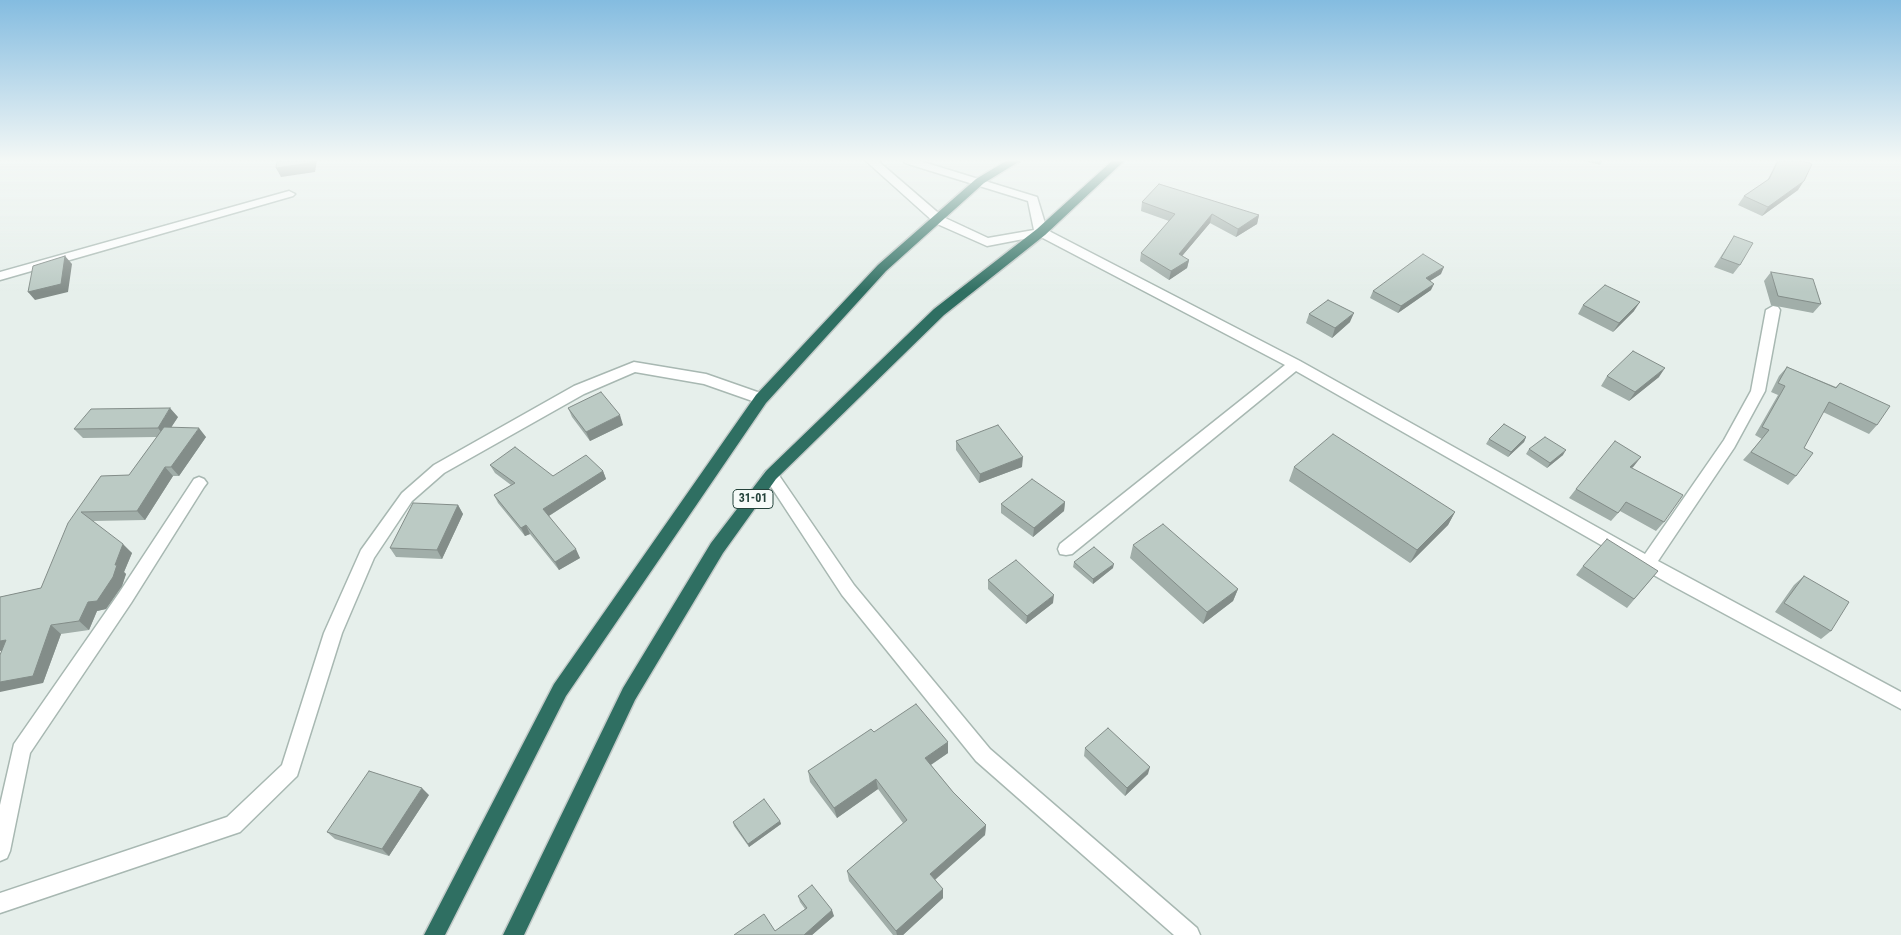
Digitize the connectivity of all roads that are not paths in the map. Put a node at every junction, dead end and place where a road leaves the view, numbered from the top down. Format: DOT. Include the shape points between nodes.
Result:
graph roads {
  1 [pos="252,205"];
  2 [pos="922,205"];
  3 [pos="953,205"];
  4 [pos="1034,205"];
  5 [pos="1071,205"];
  6 [pos="939,220"];
  7 [pos="1041,232"];
  8 [pos="0,276"];
  9 [pos="1773,310"];
  10 [pos="1295,364"];
  11 [pos="761,398"];
  12 [pos="770,475"];
  13 [pos="199,483"];
  14 [pos="1066,549"];
  15 [pos="1648,563"];
  16 [pos="1901,701"];
  17 [pos="0,851"];
  18 [pos="0,903"];
  19 [pos="434,935"];
  20 [pos="513,935"];
  21 [pos="1190,935"];
  1 -- 8 [label="street"];
  2 -- 6 [label="street"];
  3 -- 6 [label="highway"];
  4 -- 7 [label="street"];
  5 -- 7 [label="highway, 31-01"];
  6 -- 7 [label="street" via="987,242"];
  6 -- 11 [label="highway" via="882,268"];
  7 -- 10 [label="street"];
  7 -- 12 [label="highway, 31-01" via="939,312"];
  9 -- 15 [label="street" via="1758,391 1729,444"];
  10 -- 14 [label="street"];
  10 -- 15 [label="street"];
  11 -- 18 [label="street" via="706,378 634,367 580,390 440,469 407,496 367,555 333,633 290,770 233,826"];
  11 -- 19 [label="highway" via="560,690"];
  12 -- 20 [label="highway, 31-01" via="717,548 629,694"];
  12 -- 21 [label="street" via="848,590 982,754"];
  13 -- 17 [label="street" via="21,750"];
  15 -- 16 [label="street"];
}
